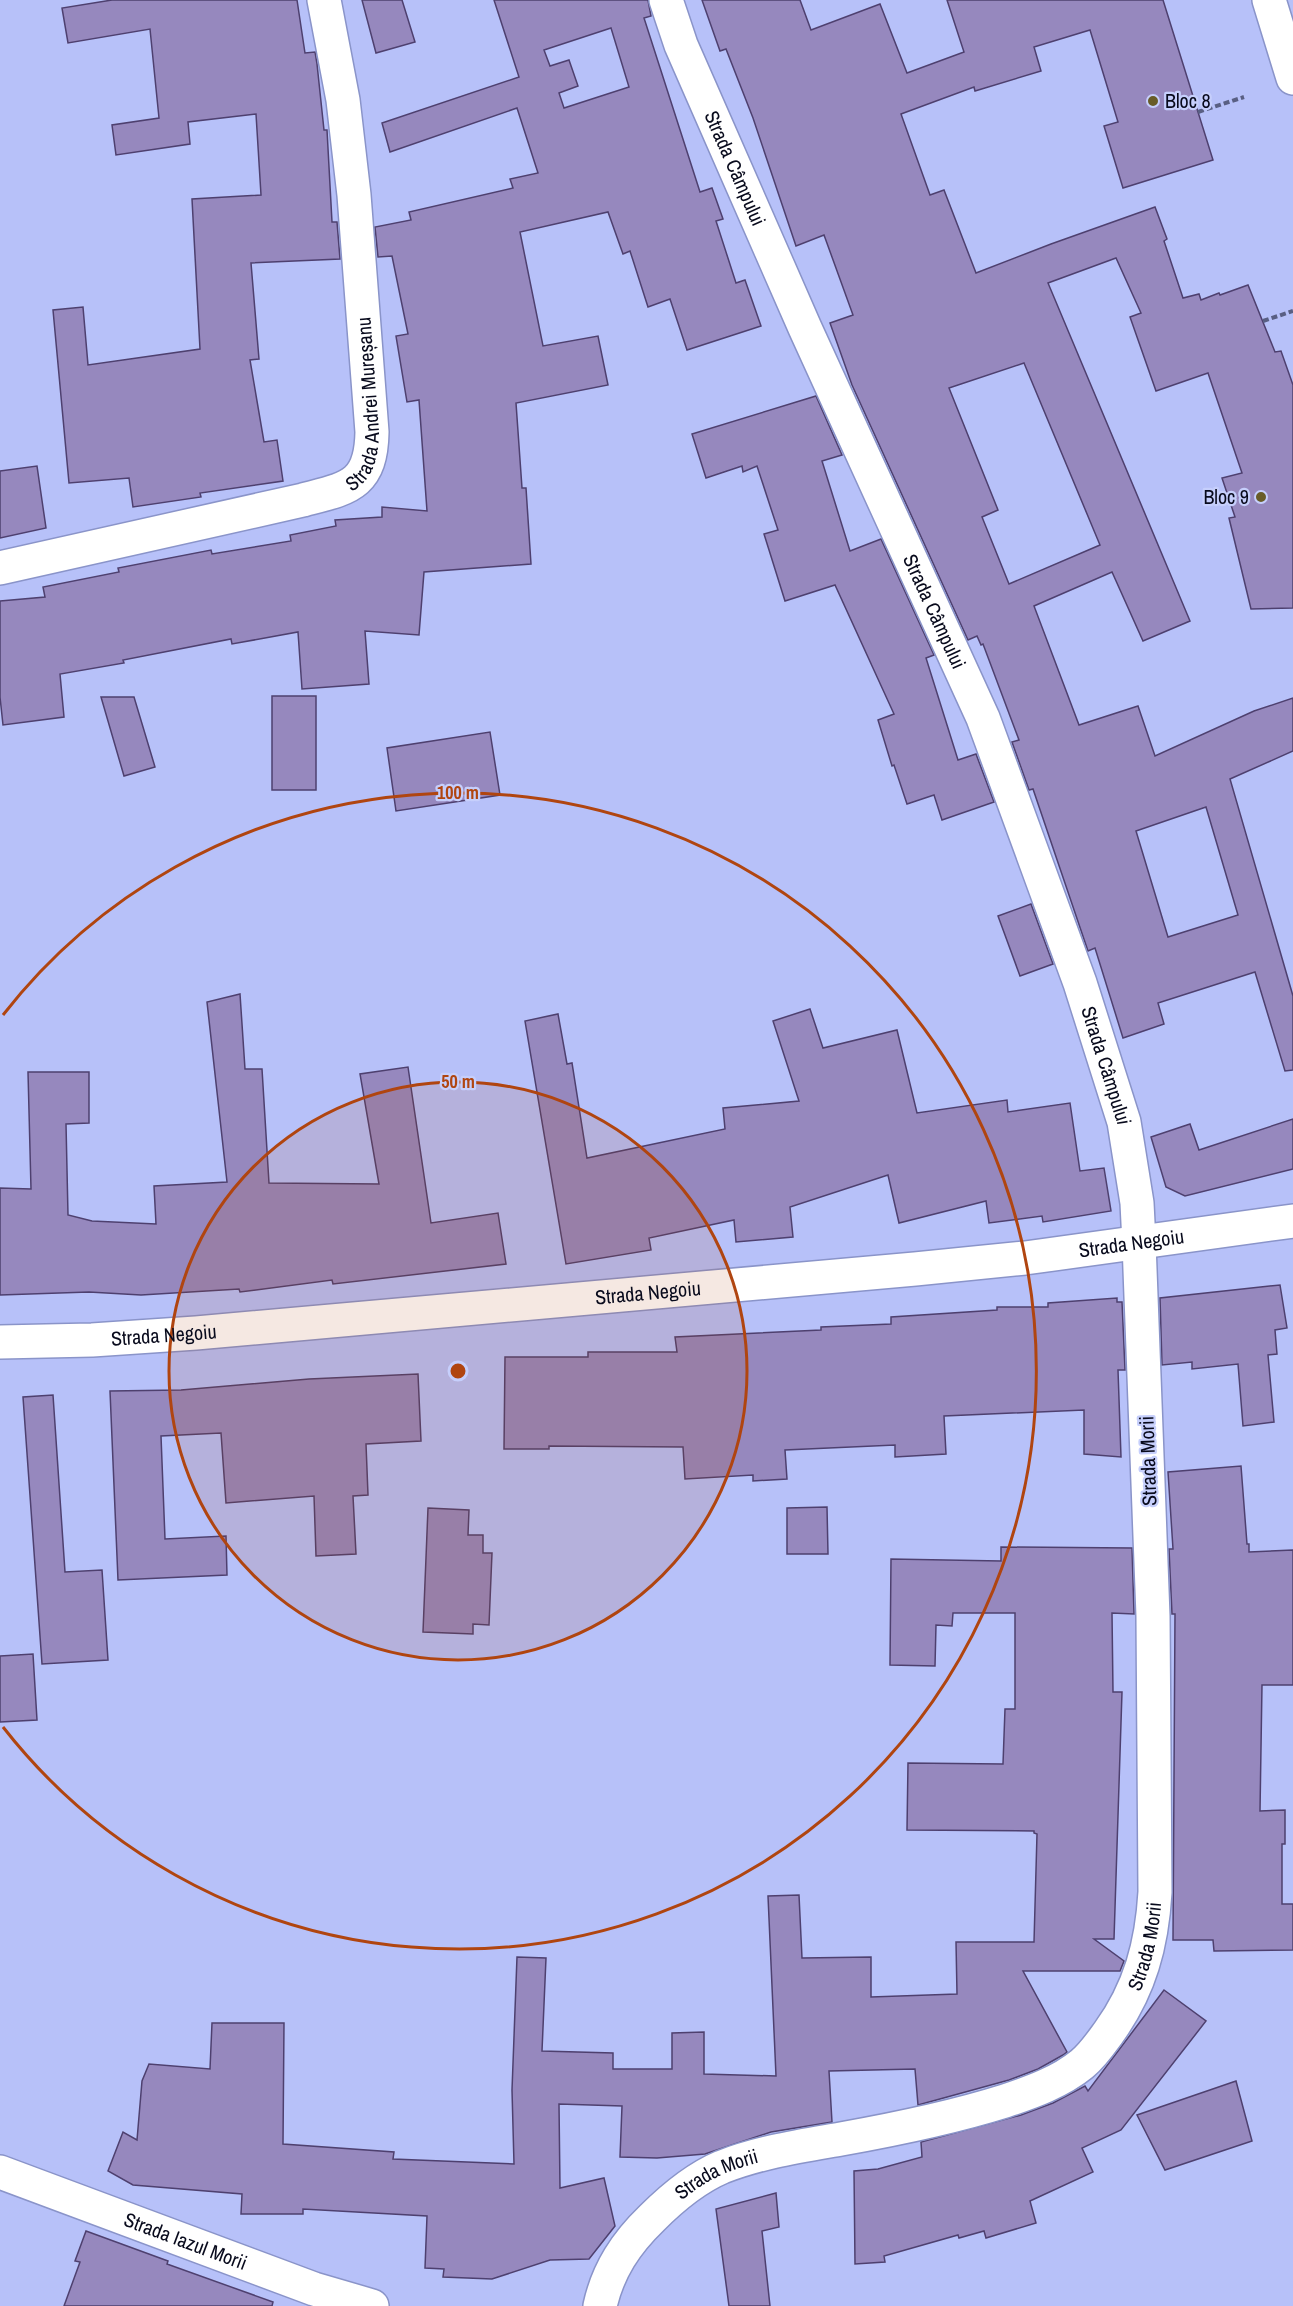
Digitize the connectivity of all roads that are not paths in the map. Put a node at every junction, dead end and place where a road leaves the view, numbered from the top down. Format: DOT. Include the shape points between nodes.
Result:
graph roads {
  1 [pos="324,0"];
  2 [pos="666,0"];
  3 [pos="1269,0"];
  4 [pos="1293,78"];
  5 [pos="0,568"];
  6 [pos="1293,1221"];
  7 [pos="1139,1243"];
  8 [pos="0,1342"];
  9 [pos="0,2172"];
  10 [pos="372,2306"];
  11 [pos="600,2306"];
  1 -- 5 [label="street, Strada Andrei Mureșanu" via="343,100 354,195 372,432 372,453 364,471 354,483 337,491"];
  2 -- 7 [label="street, Strada Câmpului" via="681,45 805,328 983,718 1080,982 1124,1122"];
  3 -- 4 [label="street"];
  6 -- 7 [label="street, Strada Negoiu"];
  7 -- 8 [label="street, Strada Negoiu" via="915,1269 196,1333"];
  7 -- 11 [label="street, Strada Morii" via="1153,1616 1155,1892 1148,1952 1140,1979 1101,2043 1084,2063 1034,2091 917,2126 763,2153 720,2168 682,2191 638,2231 621,2253"];
  9 -- 10 [label="street, Strada Iazul Morii" via="314,2289"];
}
